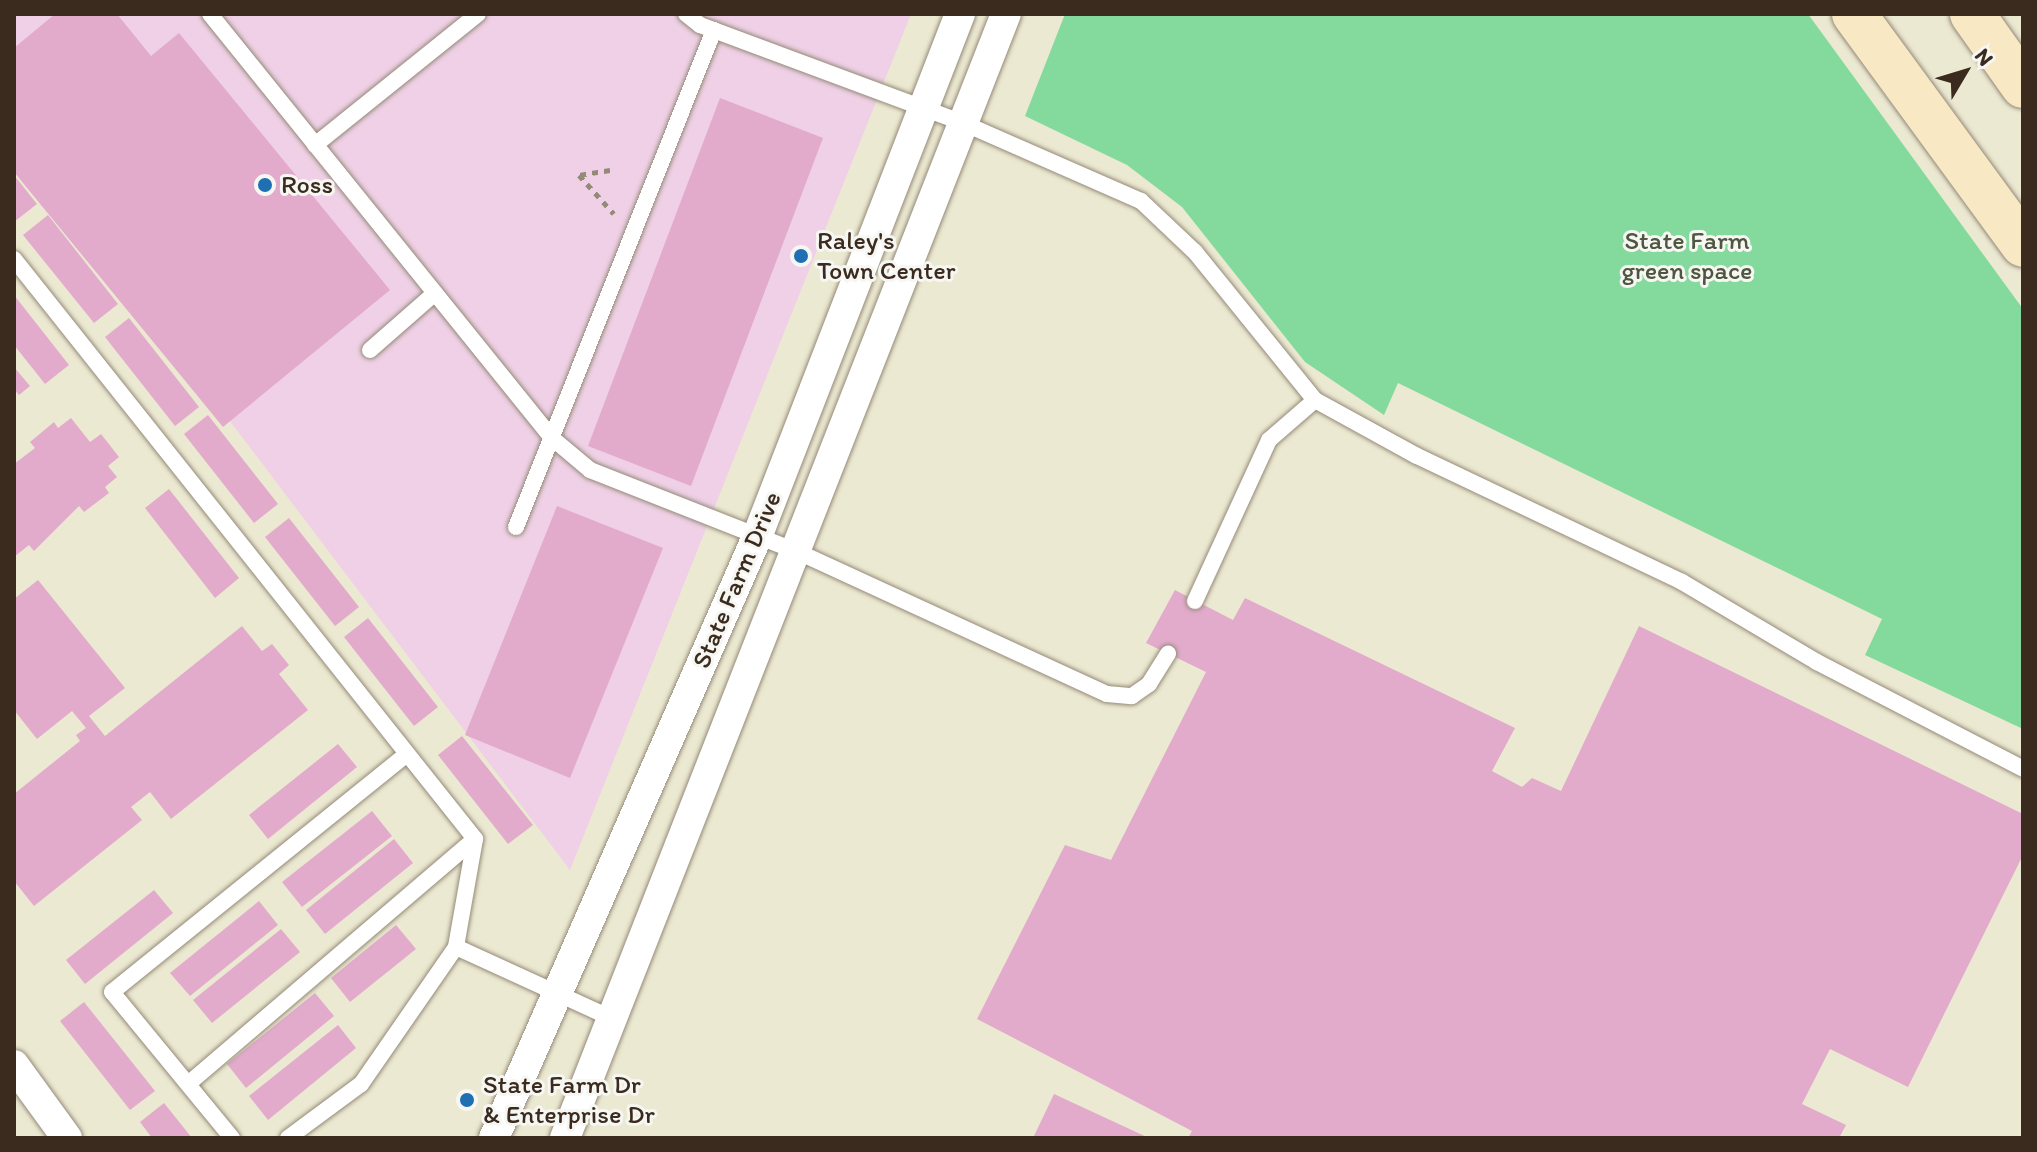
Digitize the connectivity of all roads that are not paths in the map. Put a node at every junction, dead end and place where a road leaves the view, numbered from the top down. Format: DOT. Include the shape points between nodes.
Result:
graph roads {
  1 [pos="210,14"];
  2 [pos="478,14"];
  3 [pos="686,14"];
  4 [pos="960,14"];
  5 [pos="1006,14"];
  6 [pos="1854,14"];
  7 [pos="1972,14"];
  8 [pos="714,30"];
  9 [pos="2021,77"];
  10 [pos="923,110"];
  11 [pos="963,123"];
  12 [pos="315,145"];
  13 [pos="2023,245"];
  14 [pos="14,259"];
  15 [pos="435,293"];
  16 [pos="370,350"];
  17 [pos="1315,400"];
  18 [pos="552,438"];
  19 [pos="516,527"];
  20 [pos="757,537"];
  21 [pos="796,551"];
  22 [pos="1195,601"];
  23 [pos="1168,653"];
  24 [pos="407,754"];
  25 [pos="2023,769"];
  26 [pos="475,839"];
  27 [pos="456,947"];
  28 [pos="557,993"];
  29 [pos="613,1019"];
  30 [pos="14,1065"];
  31 [pos="188,1084"];
  32 [pos="67,1138"];
  33 [pos="232,1138"];
  34 [pos="288,1138"];
  35 [pos="494,1138"];
  36 [pos="565,1138"];
  1 -- 12 [label="lane"];
  2 -- 12 [label="lane"];
  3 -- 8 [label="lane"];
  4 -- 10 [label="street, State Farm Drive"];
  5 -- 11 [label="street, State Farm Drive"];
  6 -- 13 [label="main road"];
  7 -- 9 [label="main road"];
  8 -- 10 [label="lane"];
  8 -- 18 [label="lane"];
  10 -- 11 [label="lane"];
  10 -- 20 [label="street, State Farm Drive"];
  11 -- 17 [label="lane" via="1141,201 1195,252"];
  11 -- 21 [label="street, State Farm Drive"];
  12 -- 15 [label="lane"];
  14 -- 24 [label="lane"];
  15 -- 16 [label="lane"];
  15 -- 18 [label="lane"];
  17 -- 22 [label="lane" via="1269,440"];
  17 -- 25 [label="lane" via="1417,456 1682,582 1817,662"];
  18 -- 19 [label="lane"];
  18 -- 20 [label="lane" via="590,470"];
  20 -- 21 [label="lane"];
  20 -- 28 [label="street, State Farm Drive"];
  21 -- 23 [label="lane" via="1107,694 1132,696 1141,690"];
  21 -- 29 [label="street, State Farm Drive"];
  24 -- 26 [label="lane"];
  24 -- 31 [label="lane" via="112,992"];
  26 -- 27 [label="lane"];
  26 -- 31 [label="lane"];
  27 -- 28 [label="lane"];
  27 -- 34 [label="lane" via="361,1084"];
  28 -- 29 [label="lane"];
  28 -- 35 [label="street, State Farm Drive"];
  29 -- 36 [label="street, State Farm Drive"];
  30 -- 32 [label="street"];
  31 -- 33 [label="lane"];
}
